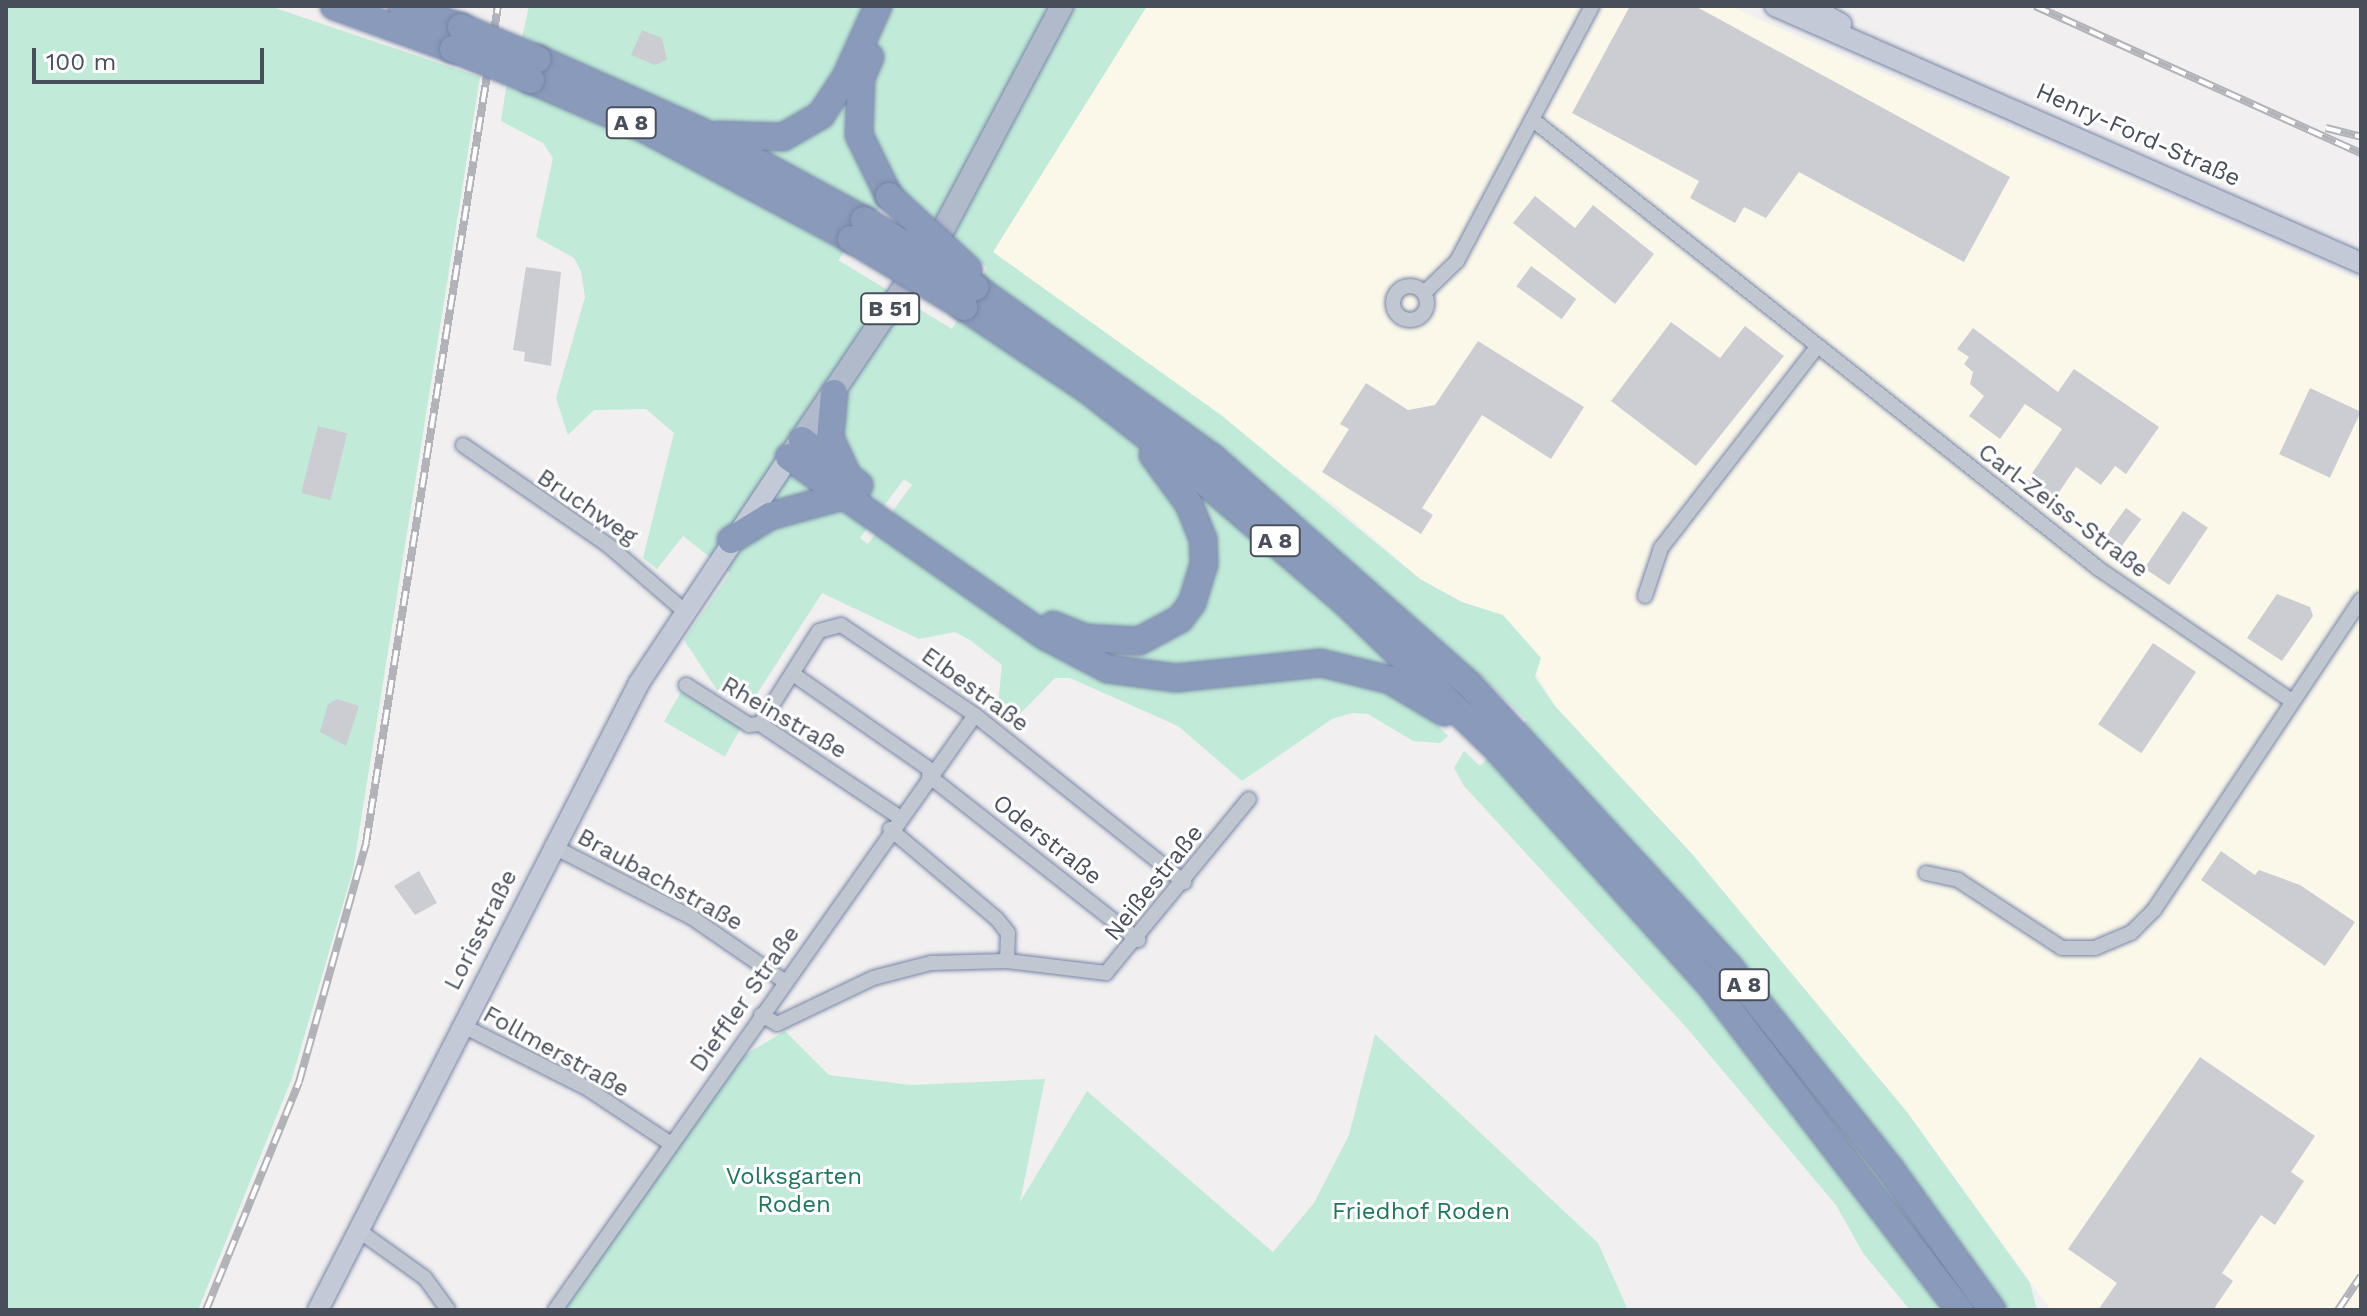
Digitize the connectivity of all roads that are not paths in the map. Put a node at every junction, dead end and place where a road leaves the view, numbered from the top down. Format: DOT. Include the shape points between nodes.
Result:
graph roads {
  1 [pos="334,6"];
  2 [pos="402,6"];
  3 [pos="878,6"];
  4 [pos="891,6"];
  5 [pos="1062,6"];
  6 [pos="1592,6"];
  7 [pos="1603,6"];
  8 [pos="1775,6"];
  9 [pos="1809,6"];
  10 [pos="1586,25"];
  11 [pos="457,38"];
  12 [pos="1893,54"];
  13 [pos="535,69"];
  14 [pos="1533,120"];
  15 [pos="700,131"];
  16 [pos="858,229"];
  17 [pos="2361,263"];
  18 [pos="973,291"];
  19 [pos="1424,293"];
  20 [pos="1817,347"];
  21 [pos="1088,390"];
  22 [pos="834,393"];
  23 [pos="463,445"];
  24 [pos="795,449"];
  25 [pos="851,489"];
  26 [pos="731,540"];
  27 [pos="1645,596"];
  28 [pos="2361,600"];
  29 [pos="683,610"];
  30 [pos="793,674"];
  31 [pos="686,685"];
  32 [pos="2289,699"];
  33 [pos="1448,708"];
  34 [pos="975,715"];
  35 [pos="760,724"];
  36 [pos="1502,745"];
  37 [pos="931,773"];
  38 [pos="1249,799"];
  39 [pos="895,823"];
  40 [pos="552,846"];
  41 [pos="1926,873"];
  42 [pos="1184,882"];
  43 [pos="1138,940"];
  44 [pos="1007,961"];
  45 [pos="784,981"];
  46 [pos="761,1015"];
  47 [pos="461,1025"];
  48 [pos="671,1144"];
  49 [pos="358,1230"];
  50 [pos="318,1310"];
  51 [pos="448,1310"];
  52 [pos="555,1310"];
  53 [pos="1960,1310"];
  54 [pos="1992,1310"];
  1 -- 11 [label="highway, A 8"];
  2 -- 11 [label="highway, A 8"];
  3 -- 15 [label="highway" via="834,97 804,128 752,139"];
  4 -- 18 [label="highway, bridge" via="861,78 857,110 867,158 889,196"];
  5 -- 22 [label="main road, B 51" via="945,226"];
  6 -- 10 [label="street"];
  7 -- 10 [label="street"];
  8 -- 12 [label="street, Henry-Ford-Straße"];
  9 -- 12 [label="street, Henry-Ford-Straße"];
  10 -- 14 [label="street"];
  11 -- 13 [label="highway, A 8, bridge"];
  12 -- 17 [label="street, Henry-Ford-Straße"];
  13 -- 15 [label="highway, A 8"];
  13 -- 16 [label="highway, A 8" via="647,130"];
  14 -- 19 [label="street" via="1457,261"];
  14 -- 20 [label="street, Carl-Zeiss-Straße"];
  15 -- 16 [label="highway, A 8"];
  16 -- 18 [label="highway, A 8, bridge"];
  18 -- 21 [label="highway, A 8"];
  18 -- 36 [label="highway, A 8" via="1016,312 1212,457 1470,685"];
  20 -- 27 [label="street" via="1661,548"];
  20 -- 32 [label="street, Carl-Zeiss-Straße" via="2099,569"];
  21 -- 25 [label="highway" via="1171,477 1203,539 1200,585 1192,603 1162,632 1139,641 1085,638 1054,625"];
  21 -- 33 [label="highway, A 8" via="1293,555"];
  22 -- 24 [label="main road, B 51"];
  22 -- 25 [label="highway" via="830,438"];
  23 -- 29 [label="street, Bruchweg" via="608,545"];
  24 -- 25 [label="highway"];
  24 -- 26 [label="street, Lorisstraße"];
  25 -- 26 [label="highway" via="783,512"];
  25 -- 33 [label="highway" via="1045,636 1108,669 1176,678 1321,663 1390,680"];
  26 -- 29 [label="street, Lorisstraße"];
  28 -- 32 [label="street"];
  29 -- 40 [label="street, Lorisstraße"];
  30 -- 34 [label="street, Elbestraße" via="819,631 841,625"];
  30 -- 35 [label="street, Elbestraße"];
  30 -- 37 [label="street, Oderstraße"];
  31 -- 35 [label="street, Rheinstraße" via="749,725"];
  32 -- 41 [label="street" via="2154,910 2115,942 2062,948 1958,880"];
  33 -- 36 [label="highway, A 8"];
  34 -- 37 [label="street, Dieffler Straße"];
  34 -- 42 [label="street, Elbestraße"];
  35 -- 39 [label="street, Rheinstraße"];
  36 -- 53 [label="highway, A 8" via="1780,1071"];
  36 -- 54 [label="highway, A 8" via="1740,980 1891,1170"];
  37 -- 39 [label="street, Dieffler Straße"];
  37 -- 43 [label="street, Oderstraße"];
  38 -- 42 [label="street, Neißestraße"];
  39 -- 44 [label="street, Rheinstraße" via="997,919 1008,933"];
  39 -- 45 [label="street, Dieffler Straße"];
  40 -- 45 [label="street, Braubachstraße" via="691,917"];
  40 -- 47 [label="street, Lorisstraße"];
  42 -- 43 [label="street, Neißestraße"];
  43 -- 44 [label="street, Neißestraße" via="1106,973"];
  44 -- 46 [label="street, Neißestraße" via="921,965 873,978 777,1024"];
  45 -- 46 [label="street, Dieffler Straße"];
  46 -- 48 [label="street, Dieffler Straße"];
  47 -- 48 [label="street, Follmerstraße" via="585,1087"];
  47 -- 49 [label="street, Lorisstraße"];
  48 -- 52 [label="street, Dieffler Straße"];
  49 -- 50 [label="street, Lorisstraße"];
  49 -- 51 [label="street" via="425,1278"];
}
